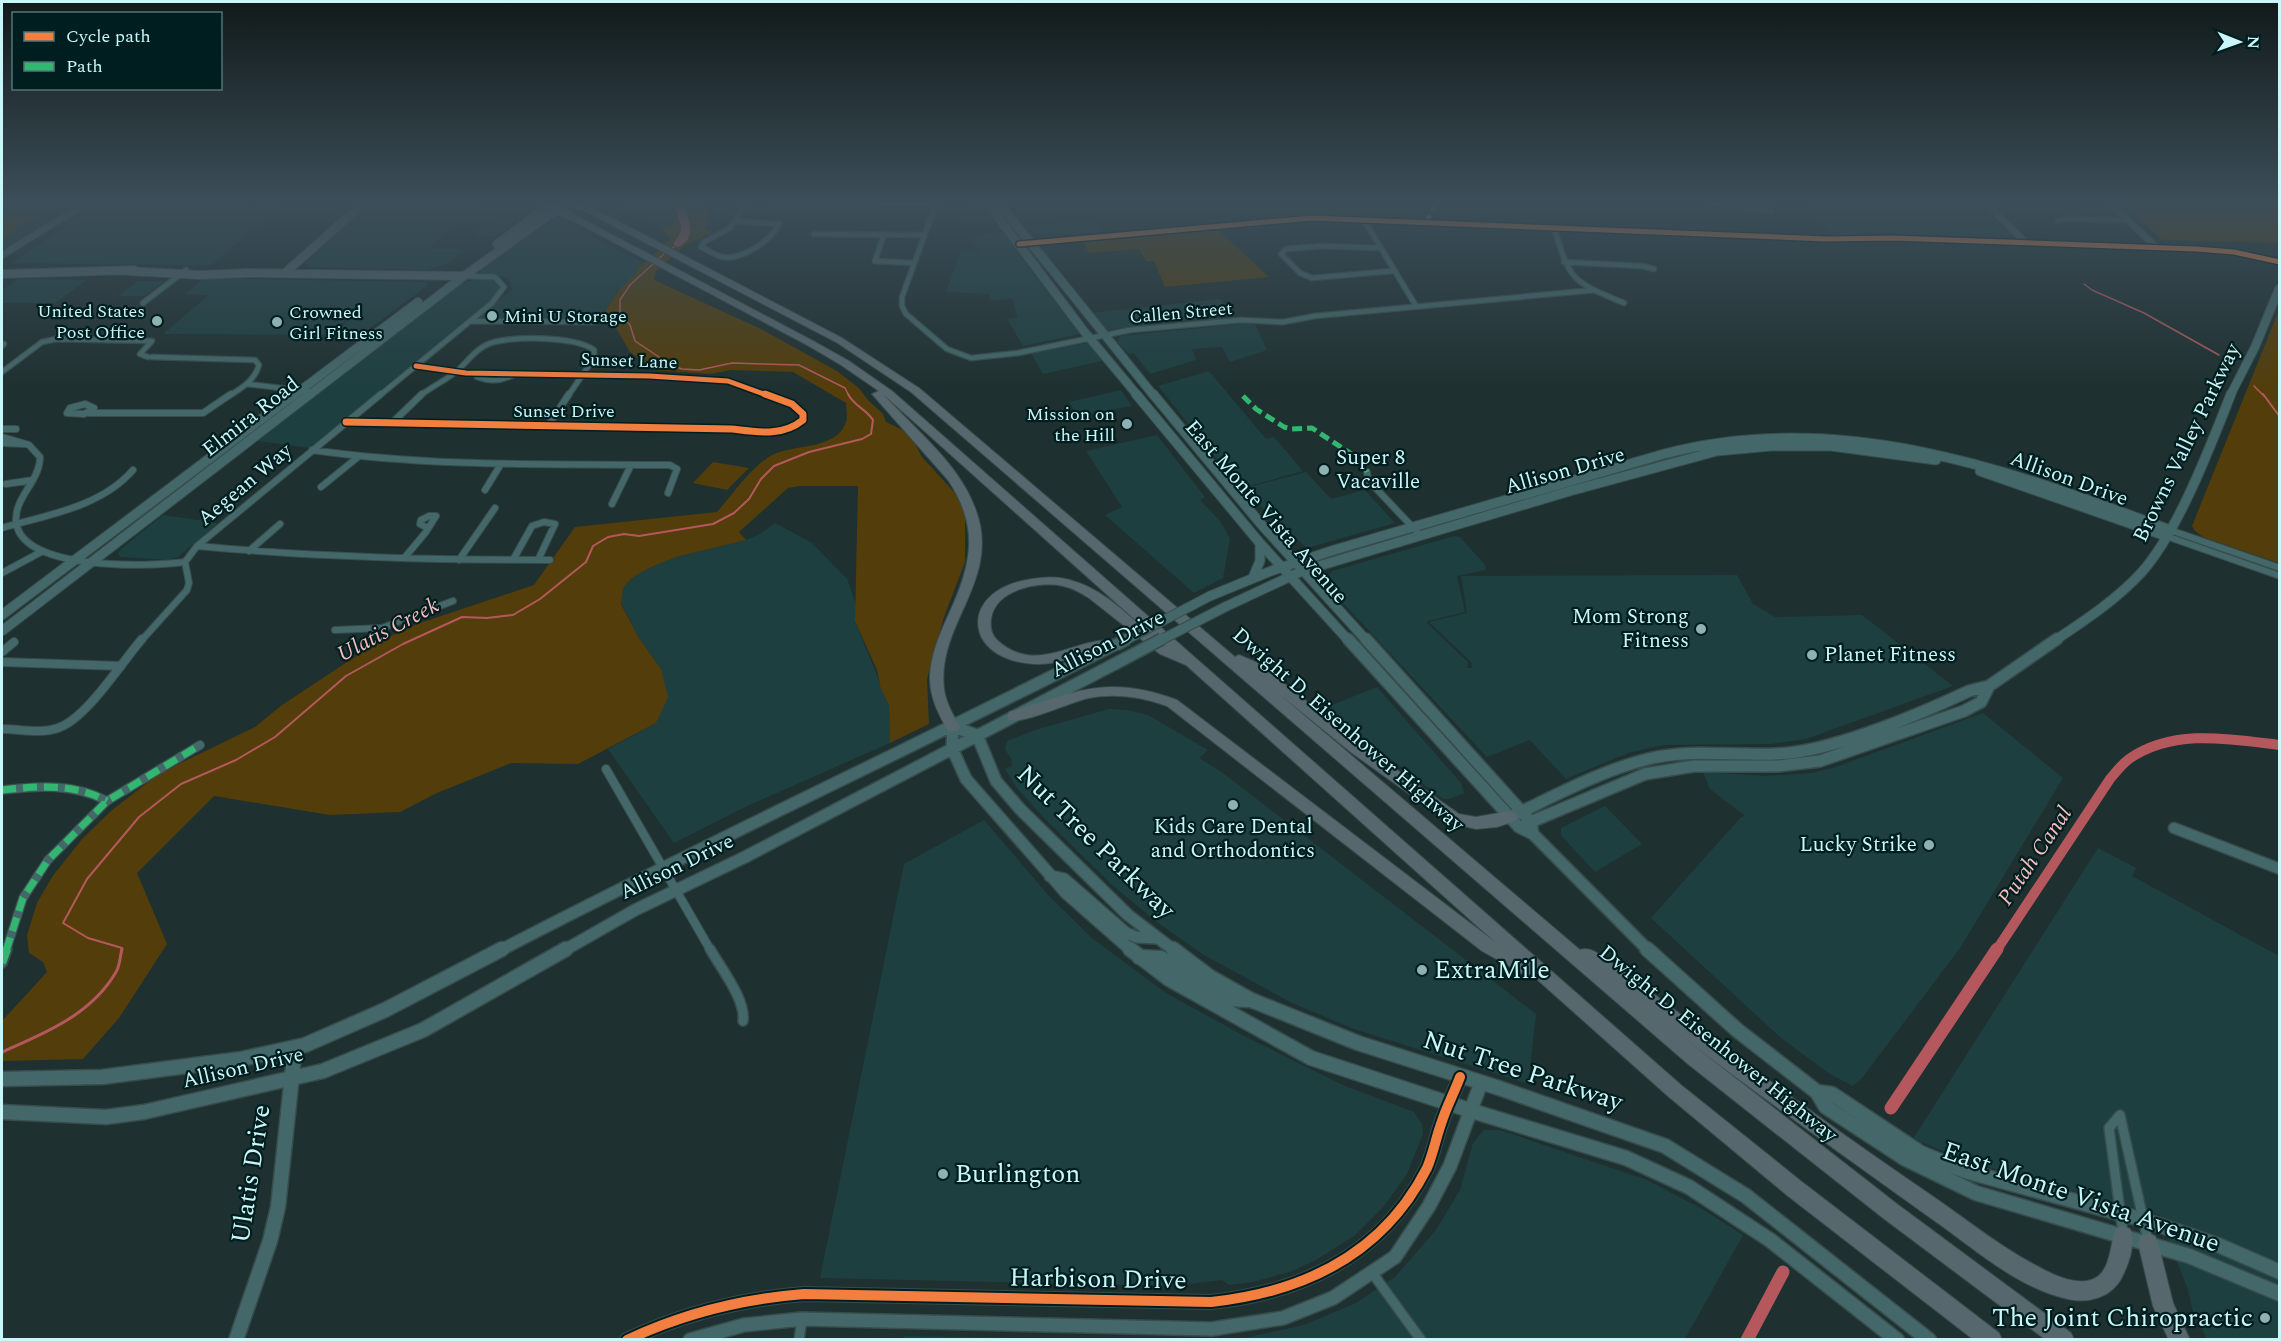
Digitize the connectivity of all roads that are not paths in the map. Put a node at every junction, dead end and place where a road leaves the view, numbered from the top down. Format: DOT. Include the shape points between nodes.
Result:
graph roads {
  1 [pos="296,264"];
  2 [pos="470,264"];
  3 [pos="482,264"];
  4 [pos="660,264"];
  5 [pos="692,264"];
  6 [pos="913,264"];
  7 [pos="1034,264"];
  8 [pos="1047,264"];
  9 [pos="1291,264"];
  10 [pos="1388,264"];
  11 [pos="1565,264"];
  12 [pos="1595,264"];
  13 [pos="1654,269"];
  14 [pos="1392,271"];
  15 [pos="2,272"];
  16 [pos="183,272"];
  17 [pos="285,273"];
  18 [pos="452,276"];
  19 [pos="464,276"];
  20 [pos="2279,287"];
  21 [pos="1594,290"];
  22 [pos="143,303"];
  23 [pos="1624,303"];
  24 [pos="1416,306"];
  25 [pos="470,321"];
  26 [pos="595,322"];
  27 [pos="1105,336"];
  28 [pos="1090,338"];
  29 [pos="416,366"];
  30 [pos="457,371"];
  31 [pos="2,372"];
  32 [pos="583,374"];
  33 [pos="860,374"];
  34 [pos="247,384"];
  35 [pos="299,390"];
  36 [pos="313,392"];
  37 [pos="89,413"];
  38 [pos="346,422"];
  39 [pos="392,423"];
  40 [pos="548,426"];
  41 [pos="2,429"];
  42 [pos="16,429"];
  43 [pos="782,431"];
  44 [pos="2,437"];
  45 [pos="2,442"];
  46 [pos="26,444"];
  47 [pos="312,450"];
  48 [pos="358,457"];
  49 [pos="501,464"];
  50 [pos="631,465"];
  51 [pos="133,470"];
  52 [pos="1367,472"];
  53 [pos="33,480"];
  54 [pos="6,484"];
  55 [pos="321,487"];
  56 [pos="485,490"];
  57 [pos="668,494"];
  58 [pos="612,504"];
  59 [pos="495,508"];
  60 [pos="16,524"];
  61 [pos="280,524"];
  62 [pos="2,528"];
  63 [pos="428,528"];
  64 [pos="1413,528"];
  65 [pos="2168,533"];
  66 [pos="1421,536"];
  67 [pos="1259,542"];
  68 [pos="197,546"];
  69 [pos="249,551"];
  70 [pos="41,552"];
  71 [pos="405,557"];
  72 [pos="75,560"];
  73 [pos="459,560"];
  74 [pos="513,560"];
  75 [pos="538,560"];
  76 [pos="550,560"];
  77 [pos="94,561"];
  78 [pos="185,562"];
  79 [pos="1280,567"];
  80 [pos="1299,567"];
  81 [pos="2280,568"];
  82 [pos="2,573"];
  83 [pos="1254,575"];
  84 [pos="2280,576"];
  85 [pos="1290,578"];
  86 [pos="453,601"];
  87 [pos="2,615"];
  88 [pos="335,630"];
  89 [pos="2,631"];
  90 [pos="14,642"];
  91 [pos="1116,645"];
  92 [pos="1220,650"];
  93 [pos="2,652"];
  94 [pos="1366,659"];
  95 [pos="2,662"];
  96 [pos="121,666"];
  97 [pos="1195,666"];
  98 [pos="1989,686"];
  99 [pos="1412,689"];
  100 [pos="1397,694"];
  101 [pos="1954,698"];
  102 [pos="1014,716"];
  103 [pos="1901,718"];
  104 [pos="1926,725"];
  105 [pos="953,727"];
  106 [pos="2,729"];
  107 [pos="977,735"];
  108 [pos="1454,735"];
  109 [pos="1847,738"];
  110 [pos="200,745"];
  111 [pos="1864,747"];
  112 [pos="952,748"];
  113 [pos="1760,754"];
  114 [pos="1806,764"];
  115 [pos="1712,766"];
  116 [pos="606,769"];
  117 [pos="2,790"];
  118 [pos="106,801"];
  119 [pos="1523,822"];
  120 [pos="2174,828"];
  121 [pos="663,869"];
  122 [pos="2280,869"];
  123 [pos="1050,876"];
  124 [pos="675,890"];
  125 [pos="1547,932"];
  126 [pos="1157,938"];
  127 [pos="1138,957"];
  128 [pos="2,963"];
  129 [pos="1550,980"];
  130 [pos="1251,1000"];
  131 [pos="743,1021"];
  132 [pos="295,1048"];
  133 [pos="1460,1077"];
  134 [pos="6,1079"];
  135 [pos="291,1079"];
  136 [pos="1481,1083"];
  137 [pos="1817,1092"];
  138 [pos="1449,1104"];
  139 [pos="1472,1111"];
  140 [pos="2,1112"];
  141 [pos="2119,1213"];
  142 [pos="2144,1220"];
  143 [pos="2123,1236"];
  144 [pos="2148,1243"];
  145 [pos="2280,1272"];
  146 [pos="1373,1274"];
  147 [pos="2280,1294"];
  148 [pos="802,1319"];
  149 [pos="236,1340"];
  150 [pos="627,1340"];
  151 [pos="690,1340"];
  152 [pos="799,1340"];
  153 [pos="1421,1340"];
  154 [pos="1897,1340"];
  155 [pos="1929,1340"];
  156 [pos="1992,1340"];
  157 [pos="2064,1340"];
  158 [pos="2180,1340"];
  1 -- 17 [label="main road"];
  2 -- 18 [label="main road, Elmira Road"];
  3 -- 19 [label="main road, Elmira Road"];
  4 -- 33 [label="highway, bridge" via="812,344"];
  5 -- 92 [label="highway, Dwight D. Eisenhower Highway" via="839,340 893,374"];
  6 -- 28 [label="street, Callen Street" via="902,306 906,314 958,355 986,357"];
  7 -- 28 [label="main road, East Monte Vista Avenue"];
  8 -- 27 [label="main road, East Monte Vista Avenue"];
  9 -- 14 [label="street" via="1312,278"];
  10 -- 14 [label="street"];
  11 -- 21 [label="street" via="1571,274"];
  12 -- 13 [label="street"];
  14 -- 24 [label="street"];
  15 -- 16 [label="main road"];
  16 -- 17 [label="main road"];
  16 -- 22 [label="street"];
  17 -- 18 [label="main road"];
  18 -- 19 [label="main road"];
  18 -- 35 [label="main road, Elmira Road"];
  19 -- 25 [label="street, Aegean Way" via="495,278 504,287 498,298"];
  19 -- 36 [label="main road, Elmira Road"];
  20 -- 65 [label="main road, Browns Valley Parkway"];
  21 -- 23 [label="street"];
  21 -- 24 [label="street, Callen Street"];
  24 -- 27 [label="street, Callen Street" via="1282,322 1241,320"];
  25 -- 26 [label="street"];
  25 -- 29 [label="street, Aegean Way"];
  27 -- 28 [label="street, Callen Street"];
  27 -- 80 [label="main road, East Monte Vista Avenue"];
  28 -- 67 [label="main road, East Monte Vista Avenue"];
  29 -- 30 [label="street, Sunset Lane"];
  29 -- 38 [label="street, Aegean Way"];
  30 -- 32 [label="street, Sunset Lane"];
  30 -- 32 [label="street" via="476,351 509,339 578,342 594,350 594,358"];
  30 -- 39 [label="street" via="422,394"];
  31 -- 34 [label="street" via="42,342 56,339 152,341 140,354 255,360 259,365 257,372"];
  32 -- 40 [label="street"];
  32 -- 43 [label="street, Sunset Lane" via="741,384 792,404 803,414 800,423"];
  33 -- 97 [label="highway" via="920,420"];
  33 -- 105 [label="highway" via="951,476 974,521 971,575 948,627 937,670 939,699"];
  34 -- 35 [label="street"];
  34 -- 37 [label="street" via="203,413"];
  35 -- 36 [label="street"];
  35 -- 72 [label="main road, Elmira Road"];
  36 -- 77 [label="main road, Elmira Road"];
  38 -- 39 [label="street, Sunset Drive"];
  38 -- 47 [label="street, Aegean Way"];
  39 -- 40 [label="street, Sunset Drive"];
  40 -- 43 [label="street, Sunset Drive"];
  41 -- 42 [label="street"];
  44 -- 46 [label="street"];
  45 -- 46 [label="street"];
  46 -- 53 [label="street" via="40,457"];
  47 -- 48 [label="street"];
  47 -- 68 [label="street, Aegean Way"];
  48 -- 49 [label="street"];
  48 -- 55 [label="street"];
  49 -- 50 [label="street"];
  49 -- 56 [label="street"];
  50 -- 57 [label="street" via="670,465 677,469"];
  50 -- 58 [label="street"];
  51 -- 60 [label="street" via="127,479 102,495"];
  52 -- 64 [label="street" via="1368,480"];
  53 -- 54 [label="street"];
  53 -- 60 [label="street"];
  59 -- 73 [label="street"];
  60 -- 62 [label="street"];
  60 -- 70 [label="street" via="25,541"];
  61 -- 69 [label="street"];
  63 -- 71 [label="street"];
  64 -- 65 [label="main road, Allison Drive" via="1684,448 1784,436 1878,443 2007,470"];
  64 -- 66 [label="street"];
  64 -- 80 [label="main road, Allison Drive"];
  65 -- 66 [label="main road, Allison Drive" via="1982,471 1901,454 1809,445 1743,447 1678,460"];
  65 -- 81 [label="street, Allison Drive"];
  65 -- 84 [label="street, Allison Drive"];
  65 -- 98 [label="main road, Browns Valley Parkway" via="2141,573 2095,613"];
  66 -- 80 [label="main road, Allison Drive"];
  67 -- 79 [label="main road, East Monte Vista Avenue"];
  67 -- 83 [label="main road" via="1262,555"];
  68 -- 69 [label="street"];
  68 -- 78 [label="street, Aegean Way"];
  69 -- 71 [label="street"];
  70 -- 72 [label="street"];
  70 -- 82 [label="street"];
  71 -- 73 [label="street"];
  72 -- 77 [label="street"];
  72 -- 87 [label="main road, Elmira Road"];
  73 -- 74 [label="street"];
  74 -- 75 [label="street"];
  74 -- 75 [label="street" via="532,526 555,524"];
  75 -- 76 [label="street"];
  77 -- 78 [label="street"];
  77 -- 89 [label="main road, Elmira Road"];
  78 -- 96 [label="street" via="187,590"];
  79 -- 80 [label="main road, Allison Drive"];
  79 -- 83 [label="main road, Allison Drive"];
  79 -- 85 [label="main road, East Monte Vista Avenue"];
  80 -- 85 [label="main road, Allison Drive"];
  80 -- 99 [label="main road, East Monte Vista Avenue"];
  83 -- 91 [label="main road, Allison Drive, bridge"];
  85 -- 94 [label="main road, East Monte Vista Avenue"];
  85 -- 102 [label="main road, Allison Drive, bridge" via="1225,607"];
  86 -- 88 [label="street" via="382,628"];
  90 -- 93 [label="street"];
  91 -- 97 [label="highway" via="1101,644 1052,660 1021,658 992,644 984,632 983,619 999,595 1012,588 1029,583 1066,582 1110,608 1165,651"];
  91 -- 105 [label="main road, Allison Drive"];
  92 -- 119 [label="highway" via="1253,666 1357,749 1455,819 1476,823"];
  92 -- 125 [label="highway, Dwight D. Eisenhower Highway"];
  94 -- 99 [label="main road" via="1380,666 1400,687"];
  94 -- 100 [label="main road, East Monte Vista Avenue"];
  95 -- 96 [label="street"];
  96 -- 106 [label="street" via="89,704 59,728"];
  97 -- 129 [label="highway"];
  98 -- 101 [label="main road, Browns Valley Parkway"];
  98 -- 104 [label="main road, Browns Valley Parkway" via="1981,702"];
  99 -- 108 [label="main road, East Monte Vista Avenue"];
  100 -- 108 [label="main road" via="1413,699 1436,725"];
  100 -- 119 [label="main road, East Monte Vista Avenue"];
  101 -- 103 [label="main road, Browns Valley Parkway"];
  101 -- 104 [label="main road" via="1957,704 1927,719"];
  102 -- 107 [label="main road, Allison Drive"];
  102 -- 129 [label="highway" via="1102,691 1147,693 1172,703 1488,946"];
  103 -- 109 [label="main road, Browns Valley Parkway"];
  103 -- 111 [label="main road" via="1892,728 1862,739"];
  104 -- 111 [label="main road, Browns Valley Parkway"];
  105 -- 107 [label="main road"];
  105 -- 112 [label="main road"];
  105 -- 121 [label="main road, Allison Drive"];
  107 -- 112 [label="main road, Allison Drive"];
  107 -- 126 [label="main road, Nut Tree Parkway" via="996,781 1020,809 1128,915"];
  108 -- 119 [label="main road, East Monte Vista Avenue"];
  109 -- 111 [label="main road"];
  109 -- 113 [label="main road, Browns Valley Parkway" via="1801,751"];
  109 -- 114 [label="main road" via="1844,747"];
  110 -- 118 [label="street"];
  111 -- 114 [label="main road, Browns Valley Parkway"];
  112 -- 123 [label="main road" via="966,780"];
  112 -- 124 [label="main road, Allison Drive"];
  113 -- 115 [label="main road" via="1748,759 1713,759"];
  113 -- 119 [label="main road, Browns Valley Parkway" via="1654,758 1618,769"];
  114 -- 115 [label="main road, Browns Valley Parkway"];
  115 -- 119 [label="main road, Browns Valley Parkway" via="1645,774"];
  116 -- 121 [label="street"];
  117 -- 118 [label="street" via="62,786 94,793"];
  118 -- 128 [label="street" via="48,860 23,898"];
  119 -- 137 [label="main road, East Monte Vista Avenue" via="1687,986"];
  120 -- 122 [label="street"];
  121 -- 124 [label="street"];
  121 -- 132 [label="main road, Allison Drive" via="367,1018"];
  123 -- 126 [label="main road" via="1064,879 1126,933"];
  123 -- 127 [label="main road"];
  124 -- 131 [label="street" via="741,1001"];
  124 -- 135 [label="main road, Allison Drive" via="423,1030 323,1071"];
  125 -- 143 [label="highway" via="1615,974 1886,1175 2047,1282 2089,1290 2104,1284 2120,1258"];
  125 -- 157 [label="highway, Dwight D. Eisenhower Highway" via="1791,1136"];
  126 -- 130 [label="main road, Nut Tree Parkway" via="1210,977"];
  127 -- 130 [label="main road" via="1161,958 1229,999"];
  127 -- 138 [label="main road" via="1169,979 1311,1058"];
  129 -- 156 [label="highway" via="1767,1167"];
  130 -- 133 [label="main road, Nut Tree Parkway" via="1358,1043"];
  132 -- 134 [label="main road, Allison Drive" via="102,1077"];
  132 -- 135 [label="main road, Ulatis Drive"];
  133 -- 136 [label="main road, Nut Tree Parkway"];
  133 -- 138 [label="street, Harbison Drive"];
  135 -- 140 [label="main road, Allison Drive" via="106,1117"];
  135 -- 149 [label="main road, Ulatis Drive" via="278,1207"];
  136 -- 139 [label="street, Harbison Drive"];
  136 -- 155 [label="main road, Nut Tree Parkway" via="1665,1146 1746,1196"];
  137 -- 141 [label="main road, East Monte Vista Avenue" via="1832,1094 1938,1161"];
  137 -- 143 [label="main road, East Monte Vista Avenue" via="1827,1107 1937,1176 1976,1192"];
  138 -- 139 [label="main road"];
  138 -- 150 [label="street, Harbison Drive" via="1428,1164 1396,1215 1343,1263 1288,1289 1211,1302 775,1296 696,1312"];
  139 -- 146 [label="street, Harbison Drive" via="1430,1206 1395,1257"];
  139 -- 154 [label="main road" via="1626,1158 1706,1197 1770,1240"];
  141 -- 142 [label="main road, East Monte Vista Avenue"];
  141 -- 142 [label="street" via="2109,1128 2120,1115"];
  141 -- 143 [label="street"];
  142 -- 144 [label="street"];
  142 -- 145 [label="main road, East Monte Vista Avenue" via="2218,1245"];
  143 -- 144 [label="main road, East Monte Vista Avenue"];
  144 -- 147 [label="main road, East Monte Vista Avenue"];
  144 -- 158 [label="highway" via="2163,1305"];
  146 -- 148 [label="street, Harbison Drive" via="1333,1298 1283,1318 1212,1329"];
  146 -- 153 [label="street"];
  148 -- 151 [label="street, Harbison Drive" via="744,1326"];
  148 -- 152 [label="street"];
}
